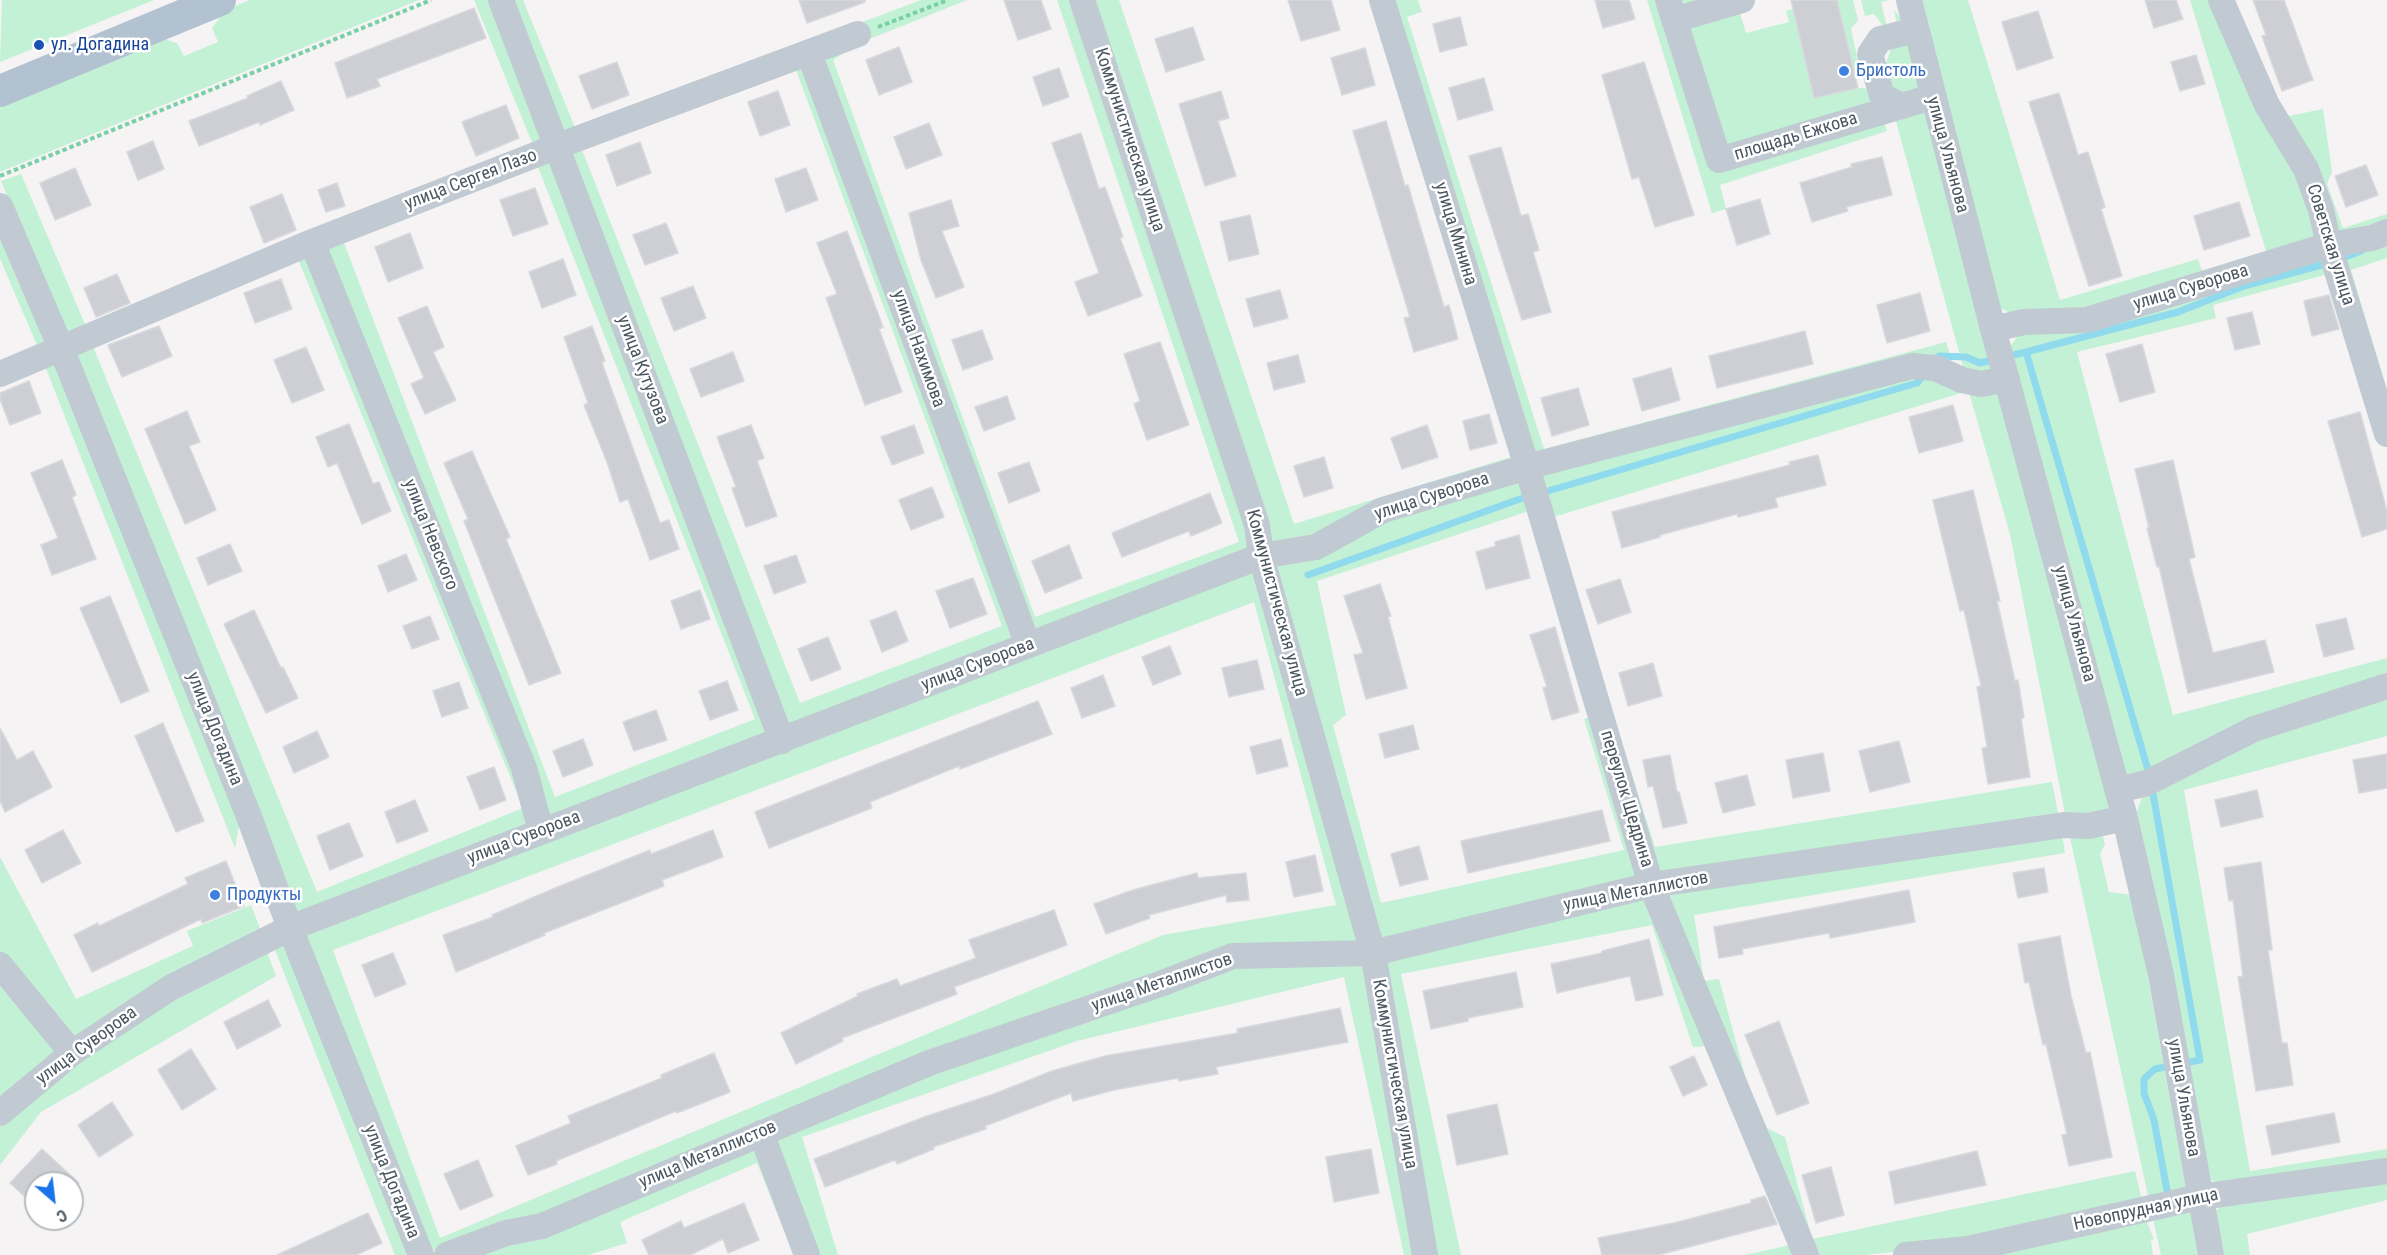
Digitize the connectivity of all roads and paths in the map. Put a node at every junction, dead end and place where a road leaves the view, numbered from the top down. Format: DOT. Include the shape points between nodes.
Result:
graph roads {
  1 [pos="220,0"];
  2 [pos="431,0"];
  3 [pos="501,0"];
  4 [pos="948,0"];
  5 [pos="1082,0"];
  6 [pos="1382,0"];
  7 [pos="1742,0"];
  8 [pos="1909,0"];
  9 [pos="2221,0"];
  10 [pos="1671,10"];
  11 [pos="1916,30"];
  12 [pos="858,34"];
  13 [pos="809,53"];
  14 [pos="0,91"];
  15 [pos="1932,97"];
  16 [pos="1900,105"];
  17 [pos="558,146"];
  18 [pos="0,176"];
  19 [pos="0,206"];
  20 [pos="2387,232"];
  21 [pos="312,242"];
  22 [pos="2329,245"];
  23 [pos="1993,329"];
  24 [pos="61,348"];
  25 [pos="0,374"];
  26 [pos="2007,380"];
  27 [pos="2387,435"];
  28 [pos="1527,467"];
  29 [pos="1261,556"];
  30 [pos="1028,645"];
  31 [pos="2387,686"];
  32 [pos="782,741"];
  33 [pos="2118,790"];
  34 [pos="2125,818"];
  35 [pos="541,831"];
  36 [pos="1651,885"];
  37 [pos="290,928"];
  38 [pos="1373,953"];
  39 [pos="0,965"];
  40 [pos="72,1053"];
  41 [pos="0,1113"];
  42 [pos="761,1133"];
  43 [pos="2387,1171"];
  44 [pos="2200,1197"];
  45 [pos="421,1255"];
  46 [pos="447,1255"];
  47 [pos="807,1255"];
  48 [pos="1425,1255"];
  49 [pos="1806,1255"];
  50 [pos="1906,1255"];
  51 [pos="2211,1255"];
  1 -- 14 [label="main road"];
  2 -- 18 [label="path"];
  3 -- 17 [label="street, улица Кутузова"];
  4 -- 12 [label="path"];
  5 -- 29 [label="street, Коммунистическая улица" via="1257,525"];
  6 -- 28 [label="street, улица Минина"];
  7 -- 10 [label="street"];
  8 -- 11 [label="street, улица Ульянова"];
  9 -- 22 [label="street, Советская улица" via="2267,105 2306,169"];
  10 -- 16 [label="street, площадь Ежкова" via="1719,160"];
  11 -- 15 [label="street, улица Ульянова"];
  11 -- 16 [label="street" via="1880,39 1870,54 1882,96"];
  12 -- 13 [label="street, улица Сергея Лазо"];
  13 -- 17 [label="street, улица Сергея Лазо"];
  13 -- 30 [label="street, улица Нахимова"];
  15 -- 16 [label="street, площадь Ежкова"];
  15 -- 23 [label="street, улица Ульянова"];
  17 -- 21 [label="street, улица Сергея Лазо"];
  17 -- 32 [label="street, улица Кутузова"];
  19 -- 24 [label="street, улица Догадина"];
  20 -- 22 [label="street, улица Суворова"];
  21 -- 24 [label="street, улица Сергея Лазо"];
  21 -- 35 [label="street, улица Невского" via="524,768"];
  22 -- 23 [label="street, улица Суворова" via="2087,320 2024,322"];
  22 -- 27 [label="street, Советская улица"];
  23 -- 26 [label="street, улица Ульянова"];
  24 -- 25 [label="street, улица Сергея Лазо"];
  24 -- 37 [label="street, улица Догадина"];
  26 -- 28 [label="street, улица Суворова" via="1981,384 1935,368 1912,366"];
  26 -- 33 [label="street, улица Ульянова"];
  28 -- 29 [label="street, улица Суворова" via="1383,510 1316,547"];
  28 -- 36 [label="street, переулок Щедрина"];
  29 -- 30 [label="street, улица Суворова"];
  29 -- 38 [label="street, Коммунистическая улица"];
  30 -- 32 [label="street, улица Суворова"];
  31 -- 33 [label="street" via="2254,729 2146,783"];
  32 -- 35 [label="street, улица Суворова"];
  33 -- 34 [label="street, улица Ульянова"];
  34 -- 36 [label="street, улица Металлистов"];
  34 -- 44 [label="street, улица Ульянова" via="2161,975"];
  35 -- 37 [label="street, улица Суворова"];
  36 -- 38 [label="street, улица Металлистов"];
  36 -- 49 [label="street, переулок Щедрина"];
  37 -- 40 [label="street, улица Суворова" via="170,988"];
  37 -- 45 [label="street, улица Догадина"];
  38 -- 42 [label="street, улица Металлистов" via="1233,956 929,1063"];
  38 -- 48 [label="street, Коммунистическая улица"];
  39 -- 40 [label="street"];
  40 -- 41 [label="street, улица Суворова"];
  42 -- 46 [label="street, улица Металлистов" via="542,1226 506,1233"];
  42 -- 47 [label="street"];
  43 -- 44 [label="street, Новопрудная улица"];
  44 -- 50 [label="street, Новопрудная улица" via="1968,1249"];
  44 -- 51 [label="street, улица Ульянова"];
}
